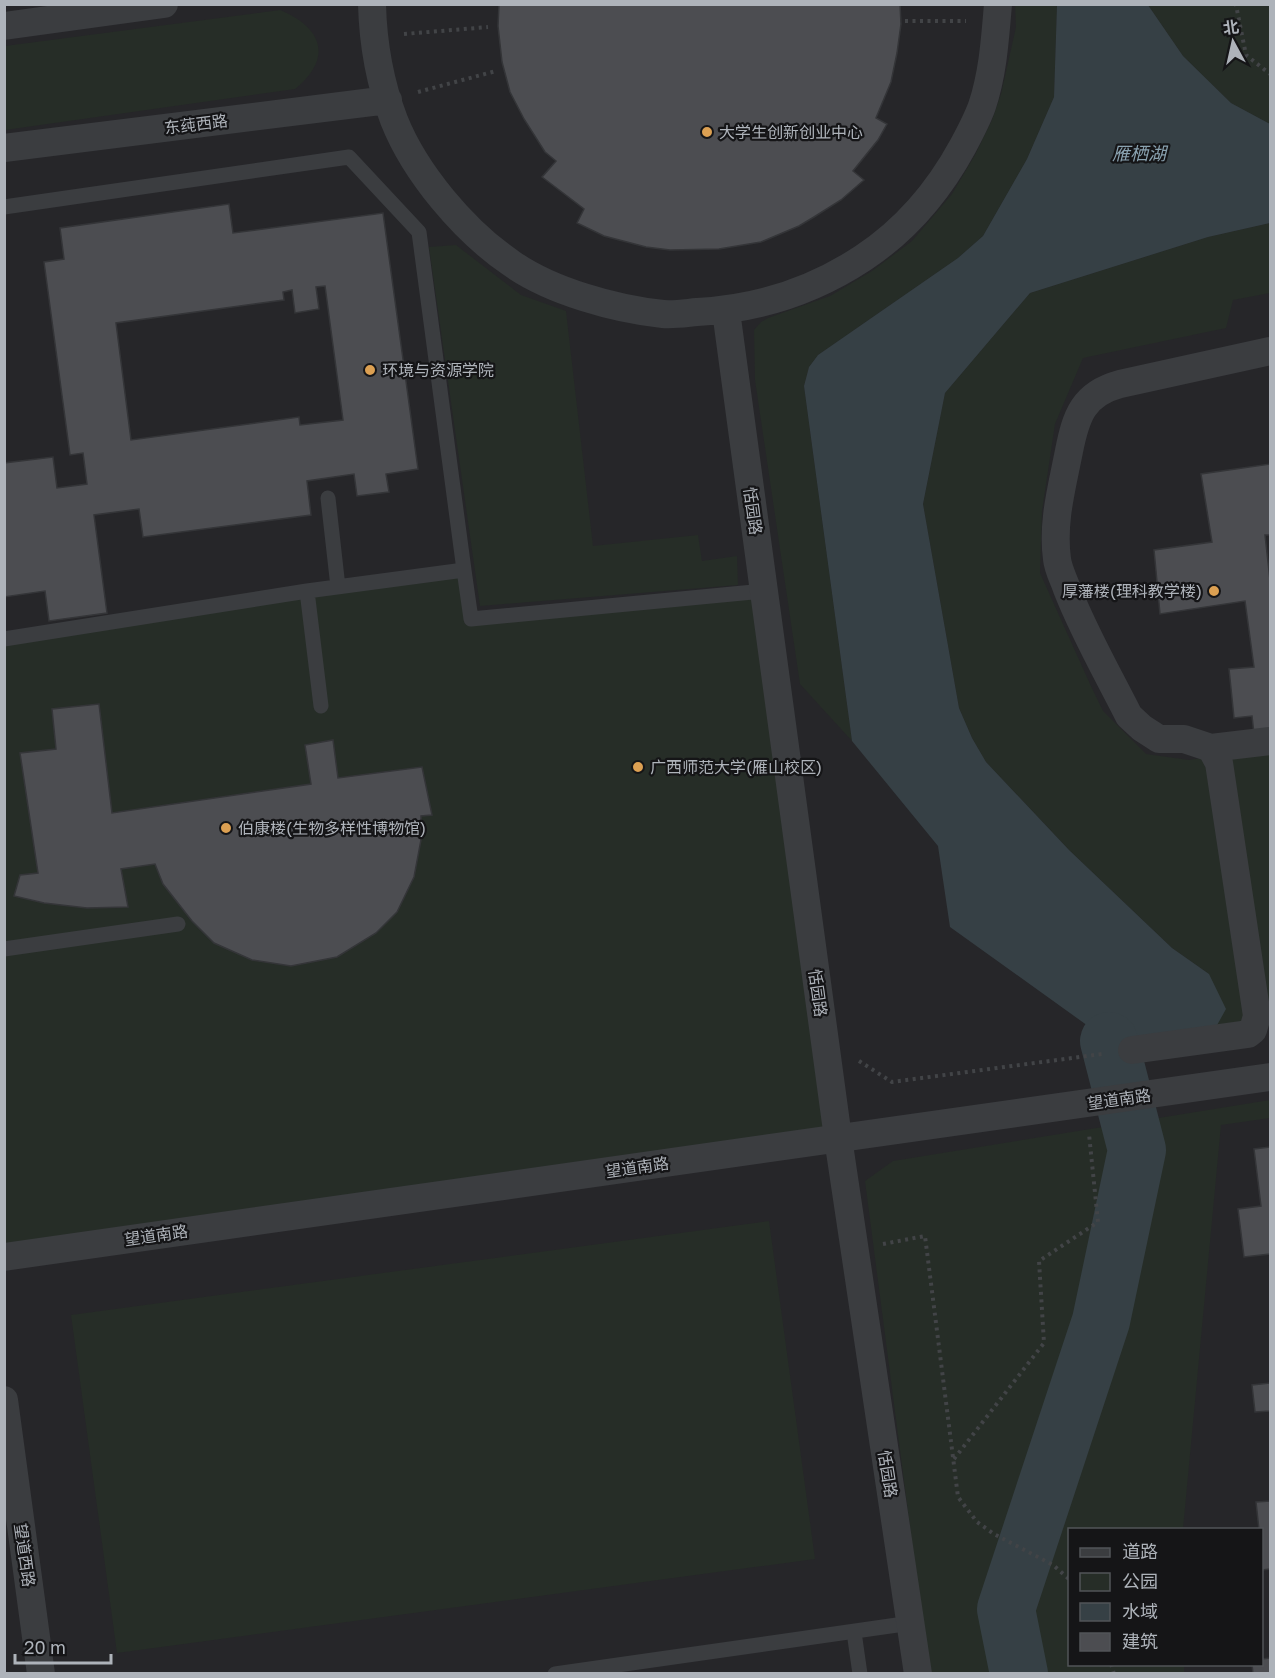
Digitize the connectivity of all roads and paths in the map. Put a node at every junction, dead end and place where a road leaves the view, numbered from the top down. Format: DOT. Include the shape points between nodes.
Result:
graph roads {
  1 [pos="164,4"];
  2 [pos="372,4"];
  3 [pos="1234,4"];
  4 [pos="136,6"];
  5 [pos="998,12"];
  6 [pos="905,21"];
  7 [pos="4,26"];
  8 [pos="488,27"];
  9 [pos="374,36"];
  10 [pos="496,71"];
  11 [pos="1270,74"];
  12 [pos="388,99"];
  13 [pos="4,148"];
  14 [pos="4,207"];
  15 [pos="726,311"];
  16 [pos="1270,351"];
  17 [pos="328,498"];
  18 [pos="464,570"];
  19 [pos="338,587"];
  20 [pos="307,591"];
  21 [pos="764,591"];
  22 [pos="4,639"];
  23 [pos="321,706"];
  24 [pos="1270,741"];
  25 [pos="1211,748"];
  26 [pos="178,924"];
  27 [pos="4,950"];
  28 [pos="1132,1050"];
  29 [pos="1088,1056"];
  30 [pos="856,1059"];
  31 [pos="1270,1077"];
  32 [pos="1085,1104"];
  33 [pos="838,1138"];
  34 [pos="854,1249"];
  35 [pos="4,1257"];
  36 [pos="4,1400"];
  37 [pos="954,1460"];
  38 [pos="1068,1578"];
  39 [pos="911,1623"];
  40 [pos="854,1632"];
  41 [pos="41,1674"];
  42 [pos="555,1674"];
  43 [pos="860,1674"];
  44 [pos="918,1674"];
  1 -- 4 [label="street"];
  2 -- 9 [label="street"];
  3 -- 11 [label="path" via="1246,56"];
  4 -- 7 [label="street"];
  5 -- 6 [label="path"];
  5 -- 15 [label="street" via="989,81 978,117 937,189 912,218 882,246 820,283"];
  8 -- 9 [label="path"];
  9 -- 12 [label="street"];
  10 -- 12 [label="path"];
  12 -- 13 [label="street, 东莼西路"];
  12 -- 15 [label="street" via="408,147 439,194 472,231 511,263 564,290 618,306 665,314"];
  14 -- 18 [label="lane" via="349,157 419,231"];
  15 -- 21 [label="street, 恬园路"];
  16 -- 25 [label="street" via="1107,387 1093,395 1074,430 1055,521 1060,571 1129,716 1159,739 1184,739"];
  17 -- 19 [label="lane"];
  18 -- 19 [label="lane"];
  18 -- 21 [label="lane" via="471,619"];
  19 -- 20 [label="lane"];
  20 -- 22 [label="lane"];
  20 -- 23 [label="lane"];
  21 -- 33 [label="street, 恬园路"];
  24 -- 25 [label="street"];
  25 -- 28 [label="street" via="1219,764 1257,1016 1255,1025 1248,1034"];
  26 -- 27 [label="lane"];
  29 -- 30 [label="path" via="892,1082"];
  31 -- 32 [label="street, 望道南路"];
  32 -- 33 [label="street, 望道南路"];
  32 -- 37 [label="path" via="1098,1222 1039,1261 1044,1343"];
  33 -- 34 [label="street, 恬园路"];
  33 -- 35 [label="street, 望道南路"];
  34 -- 37 [label="path" via="925,1236"];
  34 -- 39 [label="street, 恬园路"];
  36 -- 41 [label="street, 望道西路"];
  37 -- 38 [label="path" via="958,1497 977,1522 1053,1565"];
  39 -- 40 [label="lane"];
  39 -- 44 [label="street, 恬园路"];
  40 -- 42 [label="lane"];
  40 -- 43 [label="lane"];
}
